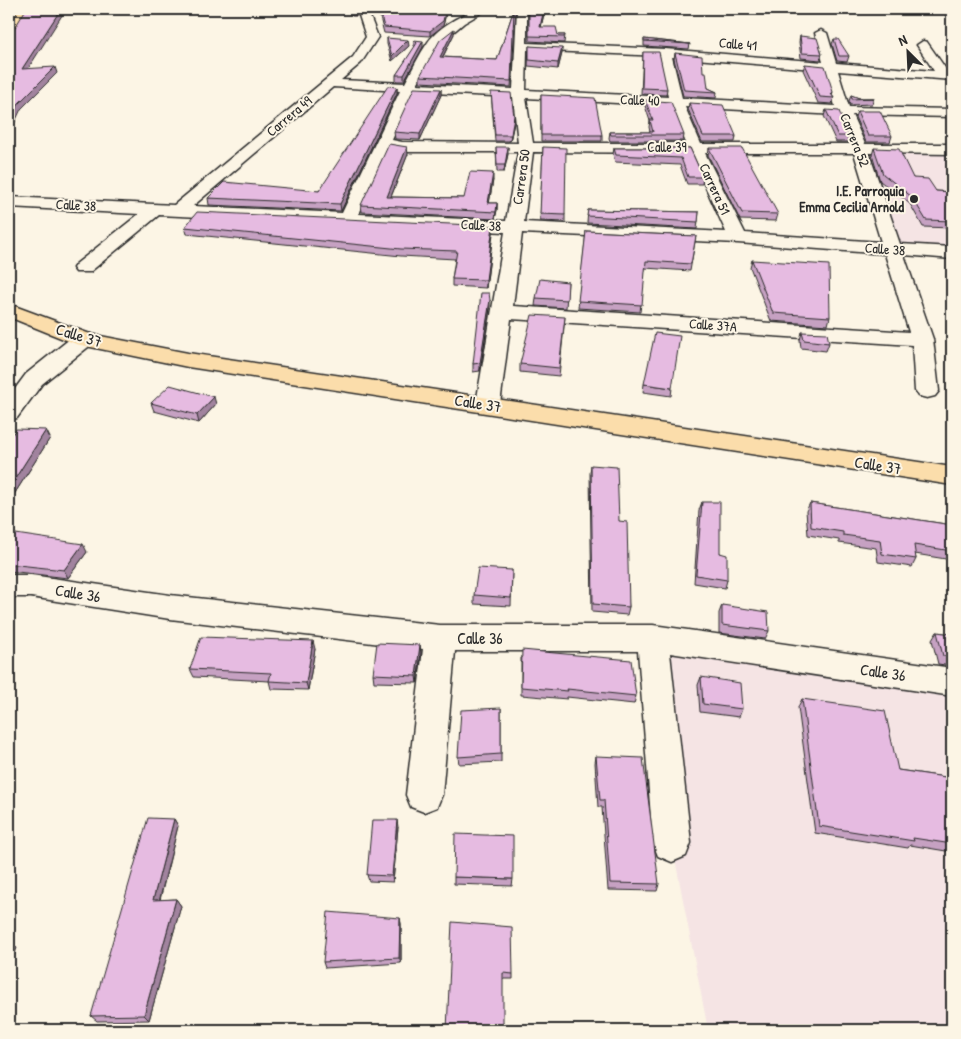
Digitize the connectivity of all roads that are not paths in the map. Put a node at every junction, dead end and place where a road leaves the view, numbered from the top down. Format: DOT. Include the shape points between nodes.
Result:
graph roads {
  1 [pos="24,9"];
  2 [pos="362,9"];
  3 [pos="483,9"];
  4 [pos="522,9"];
  5 [pos="821,33"];
  6 [pos="9,34"];
  7 [pos="417,41"];
  8 [pos="434,42"];
  9 [pos="923,45"];
  10 [pos="521,46"];
  11 [pos="665,53"];
  12 [pos="830,66"];
  13 [pos="948,76"];
  14 [pos="328,83"];
  15 [pos="408,89"];
  16 [pos="519,95"];
  17 [pos="676,101"];
  18 [pos="843,112"];
  19 [pos="952,113"];
  20 [pos="383,142"];
  21 [pos="695,147"];
  22 [pos="526,148"];
  23 [pos="952,149"];
  24 [pos="860,150"];
  25 [pos="9,202"];
  26 [pos="155,209"];
  27 [pos="178,210"];
  28 [pos="348,218"];
  29 [pos="513,227"];
  30 [pos="738,238"];
  31 [pos="893,250"];
  32 [pos="952,253"];
  33 [pos="83,268"];
  34 [pos="9,310"];
  35 [pos="503,312"];
  36 [pos="84,339"];
  37 [pos="922,339"];
  38 [pos="927,392"];
  39 [pos="488,404"];
  40 [pos="9,413"];
  41 [pos="952,476"];
  42 [pos="9,586"];
  43 [pos="440,638"];
  44 [pos="653,638"];
  45 [pos="952,682"];
  46 [pos="424,795"];
  47 [pos="672,843"];
  1 -- 6 [label="main road"];
  2 -- 14 [label="street, Carrera 49" via="377,38 357,60"];
  3 -- 8 [label="street" via="460,21"];
  4 -- 10 [label="street, Carrera 50"];
  5 -- 12 [label="street, Carrera 52"];
  7 -- 8 [label="street"];
  8 -- 15 [label="street"];
  9 -- 13 [label="street"];
  10 -- 11 [label="street, Calle 41"];
  10 -- 16 [label="street, Carrera 50"];
  11 -- 12 [label="street, Calle 41"];
  11 -- 17 [label="street, Carrera 51"];
  12 -- 13 [label="street, Calle 41"];
  12 -- 18 [label="street, Carrera 52"];
  14 -- 15 [label="street, Calle 40"];
  14 -- 27 [label="street, Carrera 49"];
  15 -- 16 [label="street, Calle 40"];
  15 -- 20 [label="street"];
  16 -- 17 [label="street, Calle 40"];
  16 -- 22 [label="street, Carrera 50"];
  17 -- 18 [label="street, Calle 40"];
  17 -- 21 [label="street, Carrera 51"];
  18 -- 19 [label="street, Calle 40"];
  18 -- 24 [label="street, Carrera 52"];
  20 -- 22 [label="street, Calle 39" via="402,147"];
  20 -- 28 [label="street"];
  21 -- 22 [label="street, Calle 39"];
  21 -- 24 [label="street, Calle 39"];
  21 -- 30 [label="street, Carrera 51"];
  22 -- 29 [label="street, Carrera 50"];
  23 -- 24 [label="street, Calle 39"];
  24 -- 31 [label="street, Carrera 52"];
  25 -- 26 [label="street, Calle 38"];
  26 -- 27 [label="street, Calle 38"];
  26 -- 33 [label="street"];
  27 -- 28 [label="street, Calle 38"];
  28 -- 29 [label="street, Calle 38"];
  29 -- 30 [label="street, Calle 38"];
  29 -- 35 [label="street, Carrera 50"];
  30 -- 31 [label="street, Calle 38"];
  31 -- 32 [label="street, Calle 38"];
  31 -- 37 [label="street, Carrera 52"];
  34 -- 36 [label="main road, Calle 37"];
  35 -- 37 [label="street, Calle 37A"];
  35 -- 39 [label="street, Carrera 50"];
  36 -- 39 [label="main road, Calle 37" via="188,360"];
  36 -- 40 [label="street" via="34,379"];
  37 -- 38 [label="street, Carrera 52"];
  39 -- 41 [label="main road, Calle 37"];
  42 -- 43 [label="street, Calle 36" via="31,586 170,608"];
  43 -- 44 [label="street, Calle 36"];
  43 -- 46 [label="street"];
  44 -- 45 [label="street, Calle 36"];
  44 -- 47 [label="street"];
}
